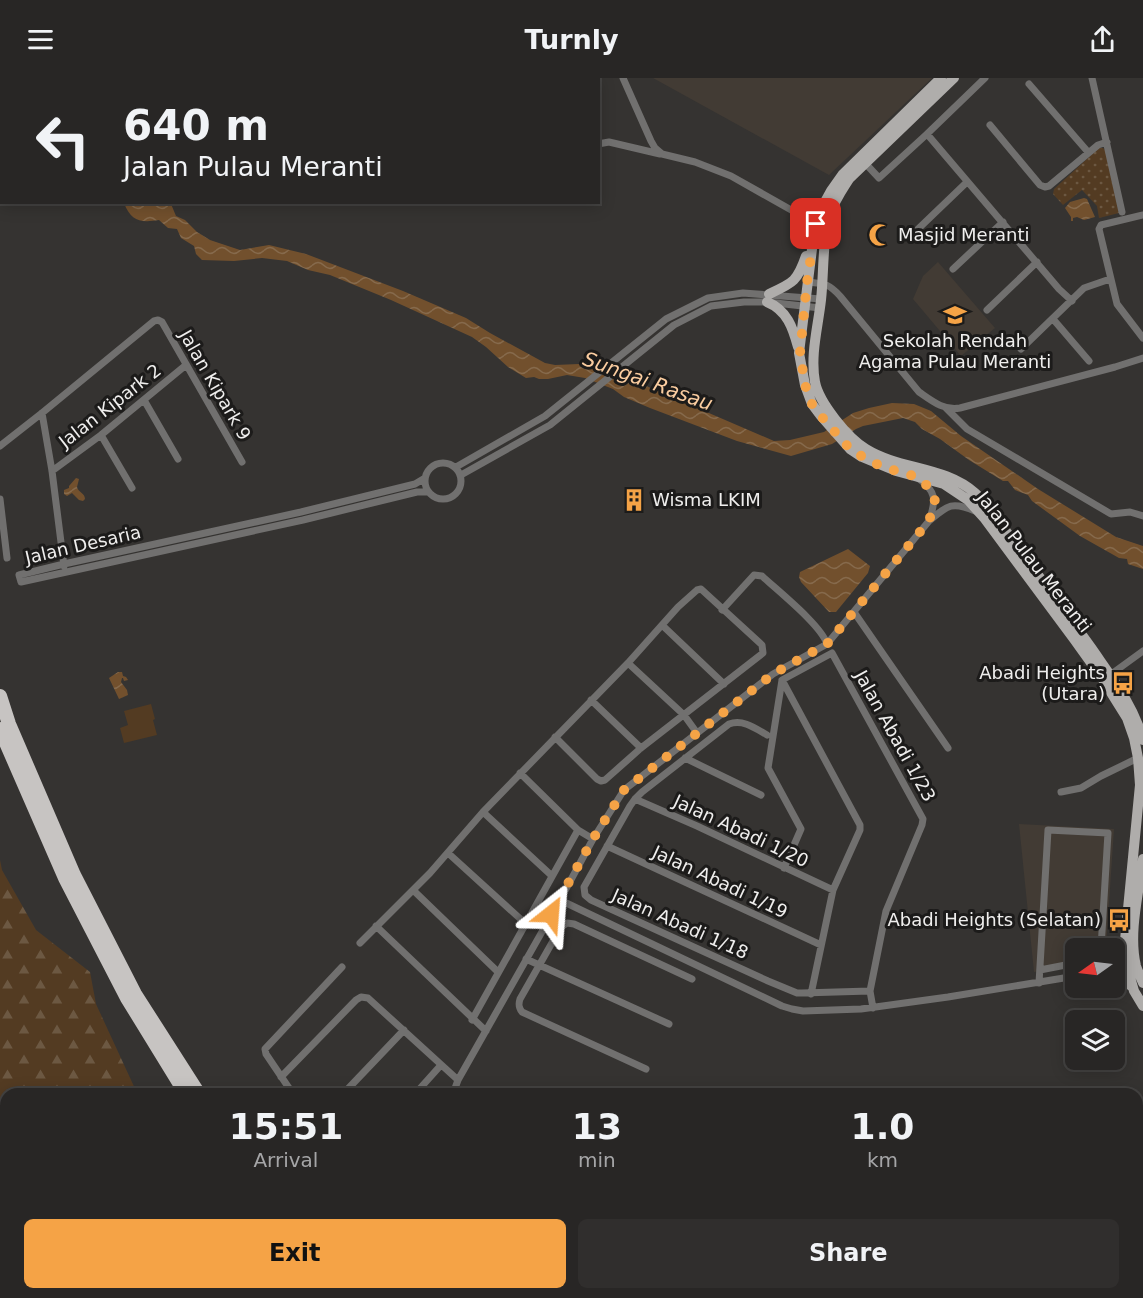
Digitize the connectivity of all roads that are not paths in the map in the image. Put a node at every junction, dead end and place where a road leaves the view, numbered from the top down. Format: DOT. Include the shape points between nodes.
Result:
graph roads {
  1 [pos="623,78"];
  2 [pos="940,78"];
  3 [pos="954,78"];
  4 [pos="985,78"];
  5 [pos="1092,78"];
  6 [pos="1029,84"];
  7 [pos="990,125"];
  8 [pos="927,134"];
  9 [pos="1107,142"];
  10 [pos="600,143"];
  11 [pos="1088,152"];
  12 [pos="662,154"];
  13 [pos="865,163"];
  14 [pos="967,182"];
  15 [pos="1143,215"];
  16 [pos="1123,216"];
  17 [pos="1003,222"];
  18 [pos="815,228"];
  19 [pos="917,230"];
  20 [pos="1036,262"];
  21 [pos="953,269"];
  22 [pos="1110,279"];
  23 [pos="807,282"];
  24 [pos="822,284"];
  25 [pos="768,298"];
  26 [pos="1072,300"];
  27 [pos="805,302"];
  28 [pos="820,304"];
  29 [pos="987,310"];
  30 [pos="1053,319"];
  31 [pos="1143,338"];
  32 [pos="1022,349"];
  33 [pos="800,353"];
  34 [pos="1143,358"];
  35 [pos="1089,361"];
  36 [pos="186,365"];
  37 [pos="144,400"];
  38 [pos="946,408"];
  39 [pos="42,413"];
  40 [pos="825,413"];
  41 [pos="100,435"];
  42 [pos="0,446"];
  43 [pos="854,446"];
  44 [pos="178,459"];
  45 [pos="242,462"];
  46 [pos="456,467"];
  47 [pos="52,471"];
  48 [pos="461,475"];
  49 [pos="914,476"];
  50 [pos="425,478"];
  51 [pos="132,488"];
  52 [pos="428,492"];
  53 [pos="0,499"];
  54 [pos="980,513"];
  55 [pos="1143,516"];
  56 [pos="929,521"];
  57 [pos="7,558"];
  58 [pos="65,568"];
  59 [pos="722,610"];
  60 [pos="854,612"];
  61 [pos="662,626"];
  62 [pos="827,644"];
  63 [pos="1143,651"];
  64 [pos="628,663"];
  65 [pos="1110,675"];
  66 [pos="782,680"];
  67 [pos="724,684"];
  68 [pos="0,696"];
  69 [pos="591,700"];
  70 [pos="684,715"];
  71 [pos="0,729"];
  72 [pos="697,733"];
  73 [pos="767,735"];
  74 [pos="555,737"];
  75 [pos="1143,740"];
  76 [pos="641,748"];
  77 [pos="948,748"];
  78 [pos="685,758"];
  79 [pos="1138,759"];
  80 [pos="520,773"];
  81 [pos="1061,792"];
  82 [pos="761,795"];
  83 [pos="635,799"];
  84 [pos="483,812"];
  85 [pos="578,830"];
  86 [pos="593,839"];
  87 [pos="607,846"];
  88 [pos="448,853"];
  89 [pos="1143,859"];
  90 [pos="784,868"];
  91 [pos="1142,875"];
  92 [pos="552,876"];
  93 [pos="413,890"];
  94 [pos="833,890"];
  95 [pos="560,900"];
  96 [pos="526,924"];
  97 [pos="376,926"];
  98 [pos="1102,938"];
  99 [pos="1125,940"];
  100 [pos="360,943"];
  101 [pos="821,945"];
  102 [pos="526,959"];
  103 [pos="540,965"];
  104 [pos="1065,965"];
  105 [pos="1131,966"];
  106 [pos="342,967"];
  107 [pos="1125,968"];
  108 [pos="1040,970"];
  109 [pos="498,972"];
  110 [pos="1065,978"];
  111 [pos="1125,978"];
  112 [pos="692,979"];
  113 [pos="1039,982"];
  114 [pos="1139,987"];
  115 [pos="870,991"];
  116 [pos="811,994"];
  117 [pos="1143,1006"];
  118 [pos="873,1008"];
  119 [pos="472,1020"];
  120 [pos="669,1024"];
  121 [pos="482,1029"];
  122 [pos="404,1030"];
  123 [pos="441,1065"];
  124 [pos="646,1069"];
  125 [pos="281,1077"];
  126 [pos="458,1080"];
  127 [pos="182,1088"];
  128 [pos="195,1088"];
  129 [pos="289,1088"];
  130 [pos="350,1088"];
  131 [pos="420,1088"];
  132 [pos="455,1088"];
  1 -- 12 [label="street" via="651,141"];
  2 -- 18 [label="main road, Jalan Pulau Meranti" via="843,174 820,210"];
  3 -- 13 [label="main road, Jalan Pulau Meranti"];
  4 -- 8 [label="street"];
  5 -- 9 [label="street"];
  6 -- 11 [label="street"];
  7 -- 11 [label="street" via="1045,188"];
  8 -- 13 [label="street" via="879,178"];
  8 -- 14 [label="street"];
  9 -- 11 [label="street"];
  9 -- 16 [label="street"];
  10 -- 12 [label="street" via="606,141"];
  12 -- 18 [label="street" via="731,176"];
  13 -- 24 [label="main road, Jalan Pulau Meranti" via="849,178 830,214"];
  14 -- 17 [label="street"];
  14 -- 19 [label="street"];
  15 -- 16 [label="street"];
  16 -- 22 [label="street" via="1099,229"];
  17 -- 20 [label="street"];
  17 -- 21 [label="street"];
  18 -- 23 [label="main road, Jalan Pulau Meranti"];
  18 -- 25 [label="main road" via="797,278"];
  20 -- 26 [label="street"];
  20 -- 29 [label="street"];
  22 -- 26 [label="street" via="1084,288"];
  22 -- 31 [label="street" via="1117,304"];
  23 -- 24 [label="street"];
  23 -- 27 [label="main road, Jalan Pulau Meranti"];
  24 -- 28 [label="main road, Jalan Pulau Meranti"];
  24 -- 38 [label="street" via="840,296 919,392"];
  25 -- 27 [label="street, Jalan Desaria"];
  25 -- 33 [label="main road" via="789,320"];
  25 -- 46 [label="street, Jalan Desaria" via="743,293 708,298 666,319 545,416"];
  25 -- 48 [label="street, Jalan Desaria" via="711,306 674,325 550,425"];
  26 -- 30 [label="street"];
  27 -- 28 [label="street, Jalan Desaria"];
  27 -- 33 [label="main road, Jalan Pulau Meranti"];
  28 -- 40 [label="main road, Jalan Pulau Meranti" via="813,357 815,382"];
  30 -- 32 [label="street"];
  30 -- 35 [label="street"];
  33 -- 40 [label="main road, Jalan Pulau Meranti" via="812,404"];
  34 -- 38 [label="street" via="960,408"];
  36 -- 37 [label="street, Jalan Kipark 2"];
  36 -- 39 [label="street, Jalan Kipark 9" via="162,322 153,321"];
  36 -- 45 [label="street, Jalan Kipark 9"];
  37 -- 41 [label="street, Jalan Kipark 2"];
  37 -- 44 [label="street"];
  38 -- 55 [label="street" via="967,429 1111,514 1130,512"];
  39 -- 42 [label="street"];
  39 -- 47 [label="street"];
  40 -- 43 [label="main road, Jalan Pulau Meranti"];
  41 -- 47 [label="street, Jalan Kipark 2"];
  41 -- 51 [label="street"];
  43 -- 49 [label="main road, Jalan Pulau Meranti" via="871,462"];
  43 -- 65 [label="main road, Jalan Pulau Meranti" via="949,476 975,492"];
  46 -- 48 [label="street"];
  46 -- 50 [label="street, Jalan Desaria" via="439,463 429,468"];
  47 -- 58 [label="street"];
  48 -- 52 [label="street, Jalan Desaria" via="459,489 453,496 437,498"];
  49 -- 54 [label="main road, Jalan Pulau Meranti" via="944,484"];
  49 -- 56 [label="street" via="929,487 935,501"];
  50 -- 52 [label="street"];
  50 -- 58 [label="street, Jalan Desaria" via="415,484"];
  52 -- 58 [label="street, Jalan Desaria"];
  53 -- 57 [label="street"];
  54 -- 56 [label="street" via="954,505"];
  54 -- 79 [label="main road, Jalan Pulau Meranti" via="1102,678 1127,718"];
  56 -- 60 [label="street"];
  58 -- 58 [label="street, Jalan Desaria" via="21,582 19,576"];
  59 -- 61 [label="street" via="697,590"];
  59 -- 62 [label="street" via="758,574 822,633"];
  59 -- 67 [label="street" via="763,648 763,653"];
  60 -- 62 [label="street"];
  60 -- 77 [label="street"];
  61 -- 64 [label="street"];
  61 -- 67 [label="street"];
  62 -- 72 [label="street" via="773,674"];
  63 -- 65 [label="street"];
  64 -- 69 [label="street"];
  64 -- 70 [label="street"];
  65 -- 75 [label="main road, Jalan Pulau Meranti" via="1129,704"];
  66 -- 90 [label="street" via="768,768 801,829"];
  66 -- 94 [label="street" via="860,825"];
  66 -- 115 [label="street, Jalan Abadi 1/23" via="832,653 923,819 886,911"];
  67 -- 70 [label="street"];
  68 -- 128 [label="highway" via="74,875 135,994"];
  69 -- 74 [label="street"];
  69 -- 76 [label="street"];
  70 -- 72 [label="street"];
  70 -- 76 [label="street"];
  71 -- 127 [label="highway" via="75,898 127,998"];
  72 -- 86 [label="street" via="624,790"];
  73 -- 78 [label="street, Jalan Abadi 1/18" via="736,722"];
  74 -- 76 [label="street" via="601,781"];
  74 -- 80 [label="street"];
  78 -- 82 [label="street"];
  78 -- 83 [label="street, Jalan Abadi 1/18"];
  79 -- 81 [label="street" via="1081,788"];
  79 -- 99 [label="main road, Jalan Pulau Meranti" via="1140,785"];
  80 -- 84 [label="street"];
  80 -- 85 [label="street"];
  83 -- 87 [label="street, Jalan Abadi 1/18"];
  83 -- 90 [label="street, Jalan Abadi 1/20"];
  84 -- 88 [label="street"];
  84 -- 92 [label="street"];
  85 -- 86 [label="street"];
  85 -- 92 [label="street"];
  86 -- 95 [label="street"];
  87 -- 101 [label="street, Jalan Abadi 1/19"];
  87 -- 116 [label="street, Jalan Abadi 1/18" via="584,887 588,898 768,981 796,993"];
  88 -- 93 [label="street"];
  88 -- 96 [label="street"];
  89 -- 91 [label="main road, Jalan Pulau Meranti"];
  90 -- 94 [label="street, Jalan Abadi 1/20"];
  91 -- 105 [label="main road, Jalan Pulau Meranti"];
  92 -- 96 [label="street"];
  93 -- 97 [label="street"];
  93 -- 109 [label="street"];
  94 -- 101 [label="street"];
  95 -- 102 [label="street"];
  95 -- 118 [label="street" via="792,1010"];
  96 -- 109 [label="street"];
  97 -- 100 [label="street"];
  97 -- 119 [label="street"];
  98 -- 108 [label="street" via="1108,833 1048,830"];
  99 -- 105 [label="main road, Jalan Pulau Meranti"];
  101 -- 116 [label="street"];
  102 -- 103 [label="street"];
  102 -- 121 [label="street"];
  103 -- 112 [label="street" via="567,923"];
  103 -- 120 [label="street"];
  103 -- 124 [label="street" via="520,999 522,1012"];
  104 -- 108 [label="street"];
  105 -- 107 [label="street"];
  105 -- 114 [label="main road, Jalan Pulau Meranti"];
  106 -- 125 [label="street" via="265,1049"];
  108 -- 113 [label="street"];
  109 -- 119 [label="street"];
  110 -- 113 [label="street"];
  111 -- 114 [label="main road"];
  113 -- 118 [label="street"];
  114 -- 117 [label="main road, Jalan Pulau Meranti"];
  115 -- 116 [label="street, Jalan Abadi 1/18"];
  115 -- 118 [label="street, Jalan Abadi 1/23"];
  119 -- 121 [label="street"];
  121 -- 126 [label="street"];
  122 -- 123 [label="street"];
  122 -- 125 [label="street" via="368,998 358,998"];
  122 -- 130 [label="street"];
  123 -- 126 [label="street"];
  123 -- 131 [label="street"];
  125 -- 129 [label="street"];
  126 -- 132 [label="street"];
}
